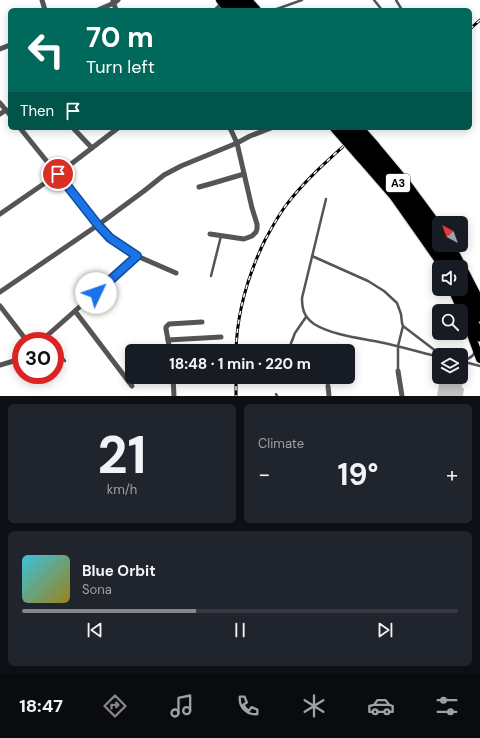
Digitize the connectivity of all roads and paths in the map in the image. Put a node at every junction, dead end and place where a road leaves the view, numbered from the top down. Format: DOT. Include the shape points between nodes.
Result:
graph roads {
  1 [pos="238,0"];
  2 [pos="248,0"];
  3 [pos="302,0"];
  4 [pos="374,0"];
  5 [pos="115,1"];
  6 [pos="224,1"];
  7 [pos="102,8"];
  8 [pos="236,8"];
  9 [pos="245,8"];
  10 [pos="255,8"];
  11 [pos="280,8"];
  12 [pos="380,8"];
  13 [pos="0,103"];
  14 [pos="6,110"];
  15 [pos="8,112"];
  16 [pos="0,114"];
  17 [pos="24,130"];
  18 [pos="75,130"];
  19 [pos="115,130"];
  20 [pos="231,130"];
  21 [pos="266,130"];
  22 [pos="337,130"];
  23 [pos="344,130"];
  24 [pos="353,130"];
  25 [pos="361,130"];
  26 [pos="237,143"];
  27 [pos="92,148"];
  28 [pos="368,152"];
  29 [pos="58,174"];
  30 [pos="244,174"];
  31 [pos="200,187"];
  32 [pos="326,199"];
  33 [pos="0,214"];
  34 [pos="432,218"];
  35 [pos="98,225"];
  36 [pos="432,228"];
  37 [pos="210,234"];
  38 [pos="221,236"];
  39 [pos="455,252"];
  40 [pos="137,256"];
  41 [pos="312,256"];
  42 [pos="438,260"];
  43 [pos="443,260"];
  44 [pos="176,273"];
  45 [pos="211,276"];
  46 [pos="468,291"];
  47 [pos="0,292"];
  48 [pos="455,296"];
  49 [pos="462,296"];
  50 [pos="480,301"];
  51 [pos="0,306"];
  52 [pos="75,311"];
  53 [pos="306,317"];
  54 [pos="480,318"];
  55 [pos="202,322"];
  56 [pos="403,326"];
  57 [pos="20,332"];
  58 [pos="56,332"];
  59 [pos="221,337"];
  60 [pos="480,337"];
  61 [pos="168,340"];
  62 [pos="169,344"];
  63 [pos="291,344"];
  64 [pos="398,346"];
  65 [pos="432,348"];
  66 [pos="476,348"];
  67 [pos="432,355"];
  68 [pos="468,358"];
  69 [pos="480,359"];
  70 [pos="12,361"];
  71 [pos="468,363"];
  72 [pos="0,365"];
  73 [pos="480,366"];
  74 [pos="398,371"];
  75 [pos="173,384"];
  76 [pos="132,386"];
  77 [pos="328,386"];
  78 [pos="174,396"];
  79 [pos="329,396"];
  80 [pos="402,396"];
  1 -- 9 [label="highway"];
  2 -- 10 [label="main road"];
  3 -- 11 [label="lane"];
  4 -- 12 [label="lane"];
  5 -- 7 [label="street"];
  6 -- 8 [label="highway"];
  13 -- 14 [label="street"];
  14 -- 15 [label="street"];
  14 -- 16 [label="street"];
  17 -- 29 [label="street"];
  18 -- 27 [label="street"];
  19 -- 27 [label="street"];
  20 -- 26 [label="street"];
  21 -- 26 [label="street"];
  22 -- 28 [label="main road, bridge"];
  23 -- 28 [label="highway, A3, bridge"];
  24 -- 28 [label="highway, A3, bridge"];
  25 -- 28 [label="main road, bridge"];
  26 -- 30 [label="street"];
  26 -- 35 [label="street" via="164,175"];
  27 -- 29 [label="street"];
  28 -- 34 [label="main road" via="405,181"];
  28 -- 36 [label="highway, A3" via="410,198"];
  28 -- 42 [label="main road" via="394,197"];
  28 -- 43 [label="highway, A3" via="431,238"];
  29 -- 33 [label="street"];
  29 -- 35 [label="street"];
  30 -- 31 [label="street"];
  30 -- 38 [label="street" via="257,224 256,232 244,239"];
  32 -- 41 [label="lane"];
  35 -- 40 [label="street" via="110,238"];
  35 -- 47 [label="street"];
  37 -- 38 [label="street"];
  38 -- 45 [label="lane"];
  39 -- 50 [label="main road"];
  40 -- 44 [label="street"];
  40 -- 52 [label="street"];
  41 -- 53 [label="lane" via="302,298 302,308"];
  41 -- 56 [label="lane" via="368,281 391,296 401,314"];
  46 -- 54 [label="highway"];
  48 -- 66 [label="main road"];
  49 -- 60 [label="highway"];
  51 -- 57 [label="street"];
  52 -- 58 [label="street"];
  52 -- 76 [label="street"];
  53 -- 63 [label="lane"];
  53 -- 64 [label="lane" via="314,324 333,332"];
  55 -- 61 [label="street" via="169,324 166,326"];
  56 -- 64 [label="lane"];
  56 -- 65 [label="lane"];
  59 -- 61 [label="street"];
  61 -- 62 [label="street"];
  64 -- 67 [label="lane"];
  64 -- 74 [label="lane"];
  66 -- 68 [label="lane"];
  66 -- 69 [label="main road"];
  70 -- 72 [label="street"];
  71 -- 73 [label="lane"];
  74 -- 80 [label="street"];
  75 -- 78 [label="street"];
  77 -- 79 [label="street"];
}
